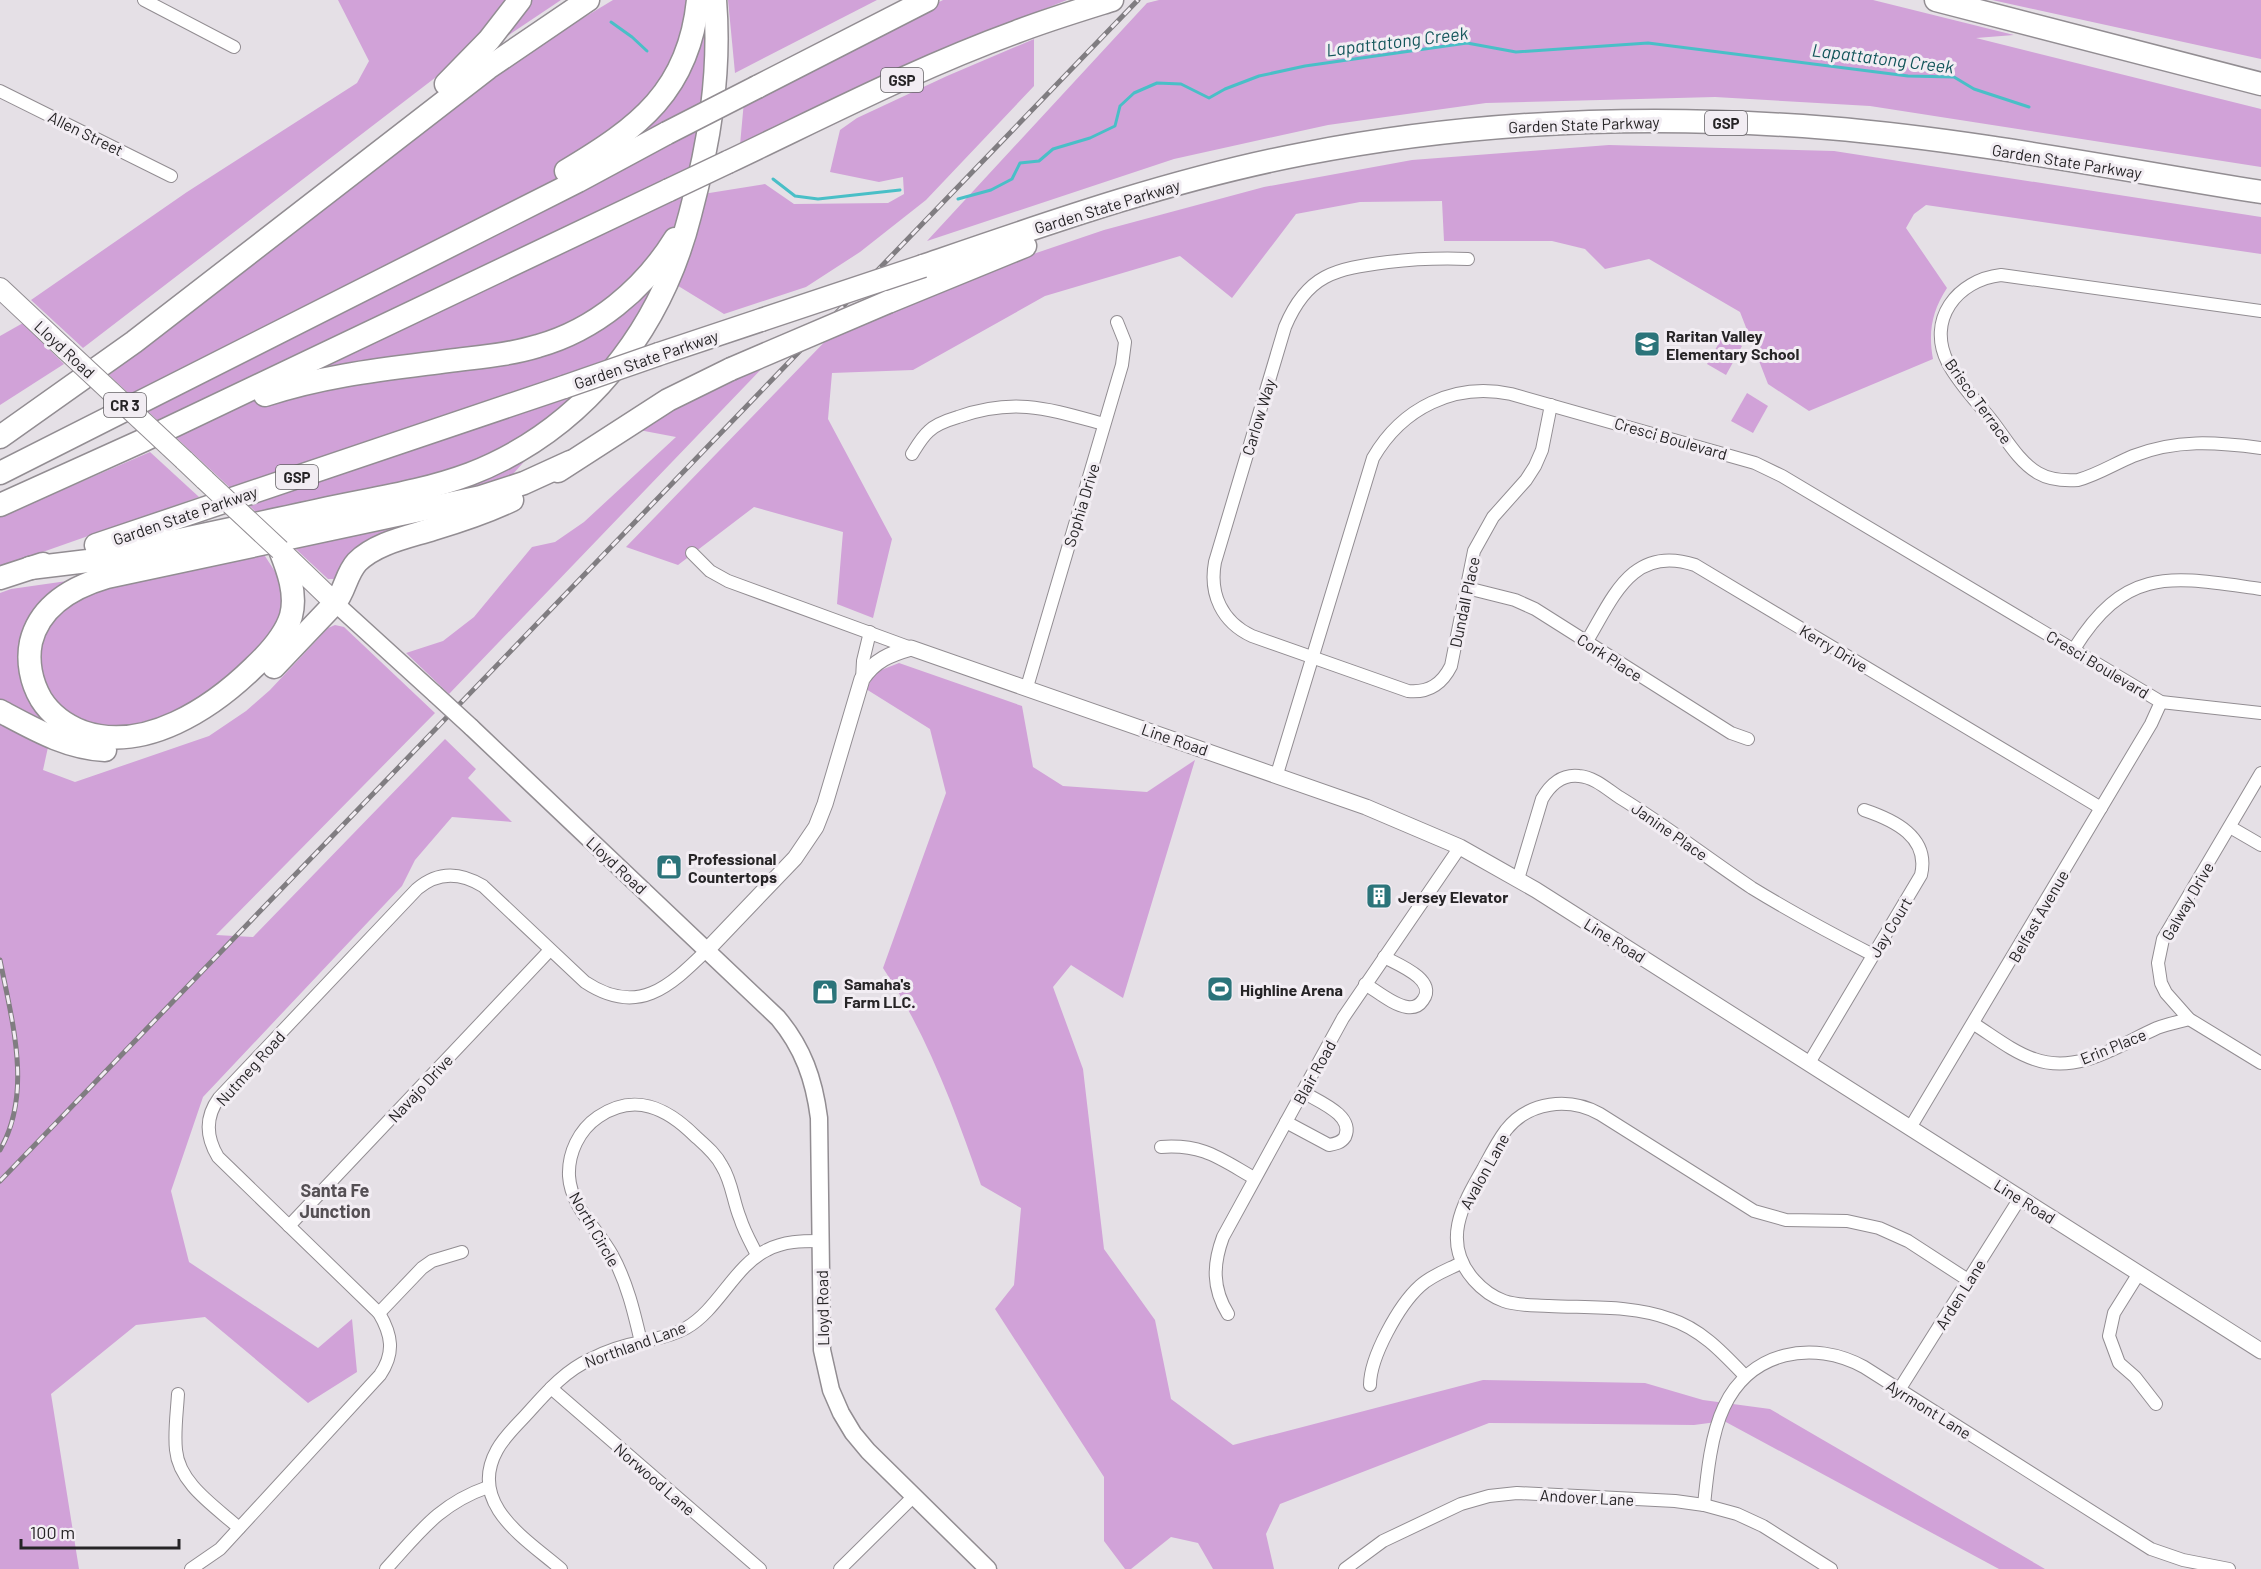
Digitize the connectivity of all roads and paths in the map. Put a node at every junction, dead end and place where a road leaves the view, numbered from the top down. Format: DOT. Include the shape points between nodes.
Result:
graph roads {
  1 [pos="144,0"];
  2 [pos="520,0"];
  3 [pos="588,0"];
  4 [pos="698,0"];
  5 [pos="715,0"];
  6 [pos="927,0"];
  7 [pos="1112,0"];
  8 [pos="1936,0"];
  9 [pos="234,47"];
  10 [pos="2261,84"];
  11 [pos="0,91"];
  12 [pos="381,150"];
  13 [pos="171,176"];
  14 [pos="2261,192"];
  15 [pos="1138,195"];
  16 [pos="693,207"];
  17 [pos="1468,259"];
  18 [pos="398,271"];
  19 [pos="0,288"];
  20 [pos="2261,311"];
  21 [pos="1117,322"];
  22 [pos="1551,405"];
  23 [pos="205,410"];
  24 [pos="1104,424"];
  25 [pos="0,437"];
  26 [pos="2261,448"];
  27 [pos="912,454"];
  28 [pos="570,462"];
  29 [pos="0,473"];
  30 [pos="0,505"];
  31 [pos="280,550"];
  32 [pos="692,553"];
  33 [pos="30,568"];
  34 [pos="0,578"];
  35 [pos="1467,588"];
  36 [pos="2261,589"];
  37 [pos="335,603"];
  38 [pos="870,632"];
  39 [pos="1587,641"];
  40 [pos="911,648"];
  41 [pos="2074,649"];
  42 [pos="1312,657"];
  43 [pos="862,679"];
  44 [pos="1027,687"];
  45 [pos="2161,702"];
  46 [pos="0,711"];
  47 [pos="2261,713"];
  48 [pos="1748,739"];
  49 [pos="2261,773"];
  50 [pos="1277,774"];
  51 [pos="2101,808"];
  52 [pos="1864,810"];
  53 [pos="2230,827"];
  54 [pos="2261,845"];
  55 [pos="1460,847"];
  56 [pos="1518,879"];
  57 [pos="550,950"];
  58 [pos="707,950"];
  59 [pos="1873,955"];
  60 [pos="1384,957"];
  61 [pos="1365,984"];
  62 [pos="2189,1019"];
  63 [pos="1974,1024"];
  64 [pos="1809,1063"];
  65 [pos="2261,1063"];
  66 [pos="1303,1092"];
  67 [pos="1286,1122"];
  68 [pos="1910,1128"];
  69 [pos="1161,1147"];
  70 [pos="1254,1179"];
  71 [pos="2020,1198"];
  72 [pos="289,1226"];
  73 [pos="820,1241"];
  74 [pos="462,1252"];
  75 [pos="757,1255"];
  76 [pos="1461,1263"];
  77 [pos="2139,1273"];
  78 [pos="1968,1281"];
  79 [pos="379,1313"];
  80 [pos="1228,1314"];
  81 [pos="641,1342"];
  82 [pos="2261,1351"];
  83 [pos="1745,1376"];
  84 [pos="1370,1385"];
  85 [pos="551,1388"];
  86 [pos="1899,1390"];
  87 [pos="178,1394"];
  88 [pos="2156,1404"];
  89 [pos="488,1487"];
  90 [pos="913,1497"];
  91 [pos="1704,1505"];
  92 [pos="239,1528"];
  93 [pos="191,1569"];
  94 [pos="386,1569"];
  95 [pos="561,1569"];
  96 [pos="760,1569"];
  97 [pos="840,1569"];
  98 [pos="988,1569"];
  99 [pos="1345,1569"];
  100 [pos="1831,1569"];
  101 [pos="2229,1569"];
  1 -- 9 [label="street"];
  2 -- 12 [label="highway" via="477,54"];
  3 -- 12 [label="highway" via="488,68"];
  4 -- 18 [label="highway" via="692,34 678,71 664,94 632,128"];
  5 -- 16 [label="highway" via="713,108"];
  6 -- 18 [label="highway, bridge"];
  7 -- 23 [label="highway, GSP, bridge" via="1015,32 943,62"];
  8 -- 10 [label="highway"];
  11 -- 13 [label="street, Allen Street"];
  12 -- 25 [label="highway" via="119,353"];
  14 -- 15 [label="highway, Garden State Parkway / GSP" via="1904,136 1754,123 1641,121 1509,127 1377,141 1266,162"];
  15 -- 28 [label="highway, bridge" via="1071,228 731,369 668,400"];
  15 -- 33 [label="highway, Garden State Parkway / GSP, bridge"];
  16 -- 23 [label="highway" via="668,251 636,288 596,320 560,339 512,352 324,378"];
  16 -- 33 [label="highway" via="672,272 629,350 576,410 507,456 471,473 416,490 88,561"];
  17 -- 42 [label="street, Carlow Way" via="1349,267 1315,283 1291,311 1215,562 1213,583 1219,606 1237,627"];
  18 -- 29 [label="highway"];
  19 -- 31 [label="main road, Lloyd Road / CR 3, bridge"];
  20 -- 26 [label="street, Brisco Terrace" via="2001,274 1975,281 1957,294 1943,321 1941,340 1949,365 2024,462 2055,480 2078,480 2152,449 2175,444 2212,442"];
  21 -- 24 [label="street, Sophia Drive" via="1125,354"];
  22 -- 35 [label="street, Dundall Place" via="1539,458 1485,529 1474,551"];
  22 -- 41 [label="street, Cresci Boulevard" via="1757,464"];
  22 -- 42 [label="street, Cresci Boulevard" via="1501,392 1469,392 1427,404 1394,429 1367,472"];
  23 -- 30 [label="highway, GSP"];
  24 -- 27 [label="street" via="1038,407 997,406 937,425"];
  24 -- 44 [label="street, Sophia Drive"];
  28 -- 31 [label="highway" via="524,483 473,499 118,574 82,585 47,609 34,631 30,669 49,711 68,725 110,737 149,732 204,707 249,673 285,632 292,614 292,593"];
  28 -- 37 [label="highway" via="503,504 370,552 351,571"];
  31 -- 37 [label="main road, Lloyd Road / CR 3"];
  32 -- 38 [label="street, Line Road" via="710,571 728,581"];
  33 -- 34 [label="highway, Garden State Parkway / GSP"];
  35 -- 39 [label="street, Cork Place" via="1515,600"];
  35 -- 42 [label="street, Dundall Place" via="1450,666 1434,687 1408,691"];
  36 -- 41 [label="street" via="2194,579 2149,583 2127,592 2102,611"];
  37 -- 46 [label="highway" via="244,695 194,729 158,744 119,750 80,747 44,735"];
  37 -- 58 [label="main road, Lloyd Road / CR 3, bridge"];
  38 -- 40 [label="street, Line Road"];
  38 -- 43 [label="street"];
  39 -- 48 [label="street, Cork Place" via="1731,734"];
  39 -- 51 [label="street, Kerry Drive" via="1620,585 1632,573 1654,561 1684,561"];
  40 -- 43 [label="street" via="888,654"];
  40 -- 44 [label="street, Line Road"];
  41 -- 45 [label="street, Cresci Boulevard"];
  42 -- 50 [label="street, Cresci Boulevard"];
  43 -- 58 [label="street" via="816,826 795,858"];
  44 -- 50 [label="street, Line Road"];
  45 -- 47 [label="street, Cresci Boulevard"];
  45 -- 51 [label="street, Belfast Avenue"];
  49 -- 53 [label="street, Galway Drive"];
  50 -- 55 [label="street, Line Road"];
  51 -- 63 [label="street, Belfast Avenue"];
  52 -- 59 [label="street, Jay Court" via="1895,822 1916,842 1923,857 1921,875"];
  53 -- 54 [label="street"];
  53 -- 62 [label="street, Galway Drive" via="2163,939 2160,952 2158,963 2166,993"];
  55 -- 56 [label="street, Line Road"];
  55 -- 60 [label="street, Blair Road"];
  56 -- 59 [label="street, Janine Place" via="1546,791 1561,779 1579,776 1594,780 1779,904"];
  56 -- 64 [label="street, Line Road"];
  57 -- 58 [label="street, Nutmeg Road" via="596,989 628,997 666,987"];
  57 -- 72 [label="street, Navajo Drive"];
  57 -- 72 [label="street, Nutmeg Road" via="473,879 451,874 434,878 417,889 219,1098 208,1125 212,1148 221,1162"];
  58 -- 73 [label="main road, Lloyd Road / CR 3" via="778,1018 809,1068 819,1118"];
  59 -- 64 [label="street, Jay Court"];
  60 -- 61 [label="street, Blair Road"];
  60 -- 61 [label="street" via="1419,977 1426,990 1422,1002 1416,1007 1401,1006"];
  61 -- 66 [label="street, Blair Road"];
  62 -- 63 [label="street, Erin Place" via="2160,1027 2094,1057 2064,1064 2029,1057"];
  62 -- 65 [label="street, Galway Drive"];
  63 -- 68 [label="street, Belfast Avenue"];
  64 -- 68 [label="street, Line Road"];
  66 -- 67 [label="street, Blair Road"];
  66 -- 67 [label="street" via="1341,1116 1346,1134 1329,1145"];
  67 -- 70 [label="street, Blair Road"];
  68 -- 71 [label="street, Line Road"];
  69 -- 70 [label="street" via="1194,1148"];
  70 -- 80 [label="street, Blair Road" via="1223,1237 1215,1264 1216,1288"];
  71 -- 77 [label="street, Line Road"];
  71 -- 78 [label="street, Arden Lane"];
  72 -- 79 [label="street, Nutmeg Road"];
  73 -- 75 [label="street, Northland Lane" via="786,1243"];
  73 -- 90 [label="main road, Lloyd Road / CR 3" via="822,1350 831,1390 853,1433"];
  74 -- 79 [label="street" via="422,1268"];
  75 -- 81 [label="street, Northland Lane" via="697,1320 673,1334"];
  75 -- 81 [label="street, North Circle" via="740,1221 723,1166 680,1121 660,1109 638,1105 615,1108 595,1119 572,1152 570,1186 620,1270"];
  76 -- 78 [label="street, Avalon Lane" via="1457,1232 1461,1208 1500,1137 1526,1113 1547,1105 1569,1103 1600,1114 1754,1211 1786,1220 1847,1221 1879,1228 1908,1241"];
  76 -- 83 [label="street" via="1482,1288 1504,1301 1638,1311 1679,1322 1708,1339"];
  76 -- 84 [label="street" via="1431,1278 1408,1299 1375,1356"];
  77 -- 82 [label="street, Line Road"];
  77 -- 88 [label="street" via="2114,1313 2109,1336 2119,1363"];
  78 -- 86 [label="street, Arden Lane"];
  79 -- 92 [label="street, Nutmeg Road" via="391,1337 386,1367"];
  81 -- 85 [label="street, Northland Lane" via="590,1359"];
  83 -- 86 [label="street, Ayrmont Lane" via="1777,1358 1797,1352 1818,1352 1852,1361"];
  83 -- 91 [label="street, Ayrmont Lane" via="1719,1418"];
  85 -- 89 [label="street, Northland Lane" via="496,1451"];
  85 -- 96 [label="street, Norwood Lane"];
  86 -- 101 [label="street, Ayrmont Lane" via="2144,1545 2182,1560"];
  87 -- 92 [label="street" via="176,1450 180,1466 193,1486"];
  89 -- 94 [label="street" via="443,1509"];
  89 -- 95 [label="street" via="505,1519"];
  90 -- 97 [label="street"];
  90 -- 98 [label="main road, Lloyd Road / CR 3"];
  91 -- 99 [label="street, Andover Lane" via="1517,1493 1488,1496 1461,1504 1383,1541"];
  91 -- 100 [label="street, Andover Lane" via="1763,1526"];
  92 -- 93 [label="street, Nutmeg Road" via="220,1549"];
}
